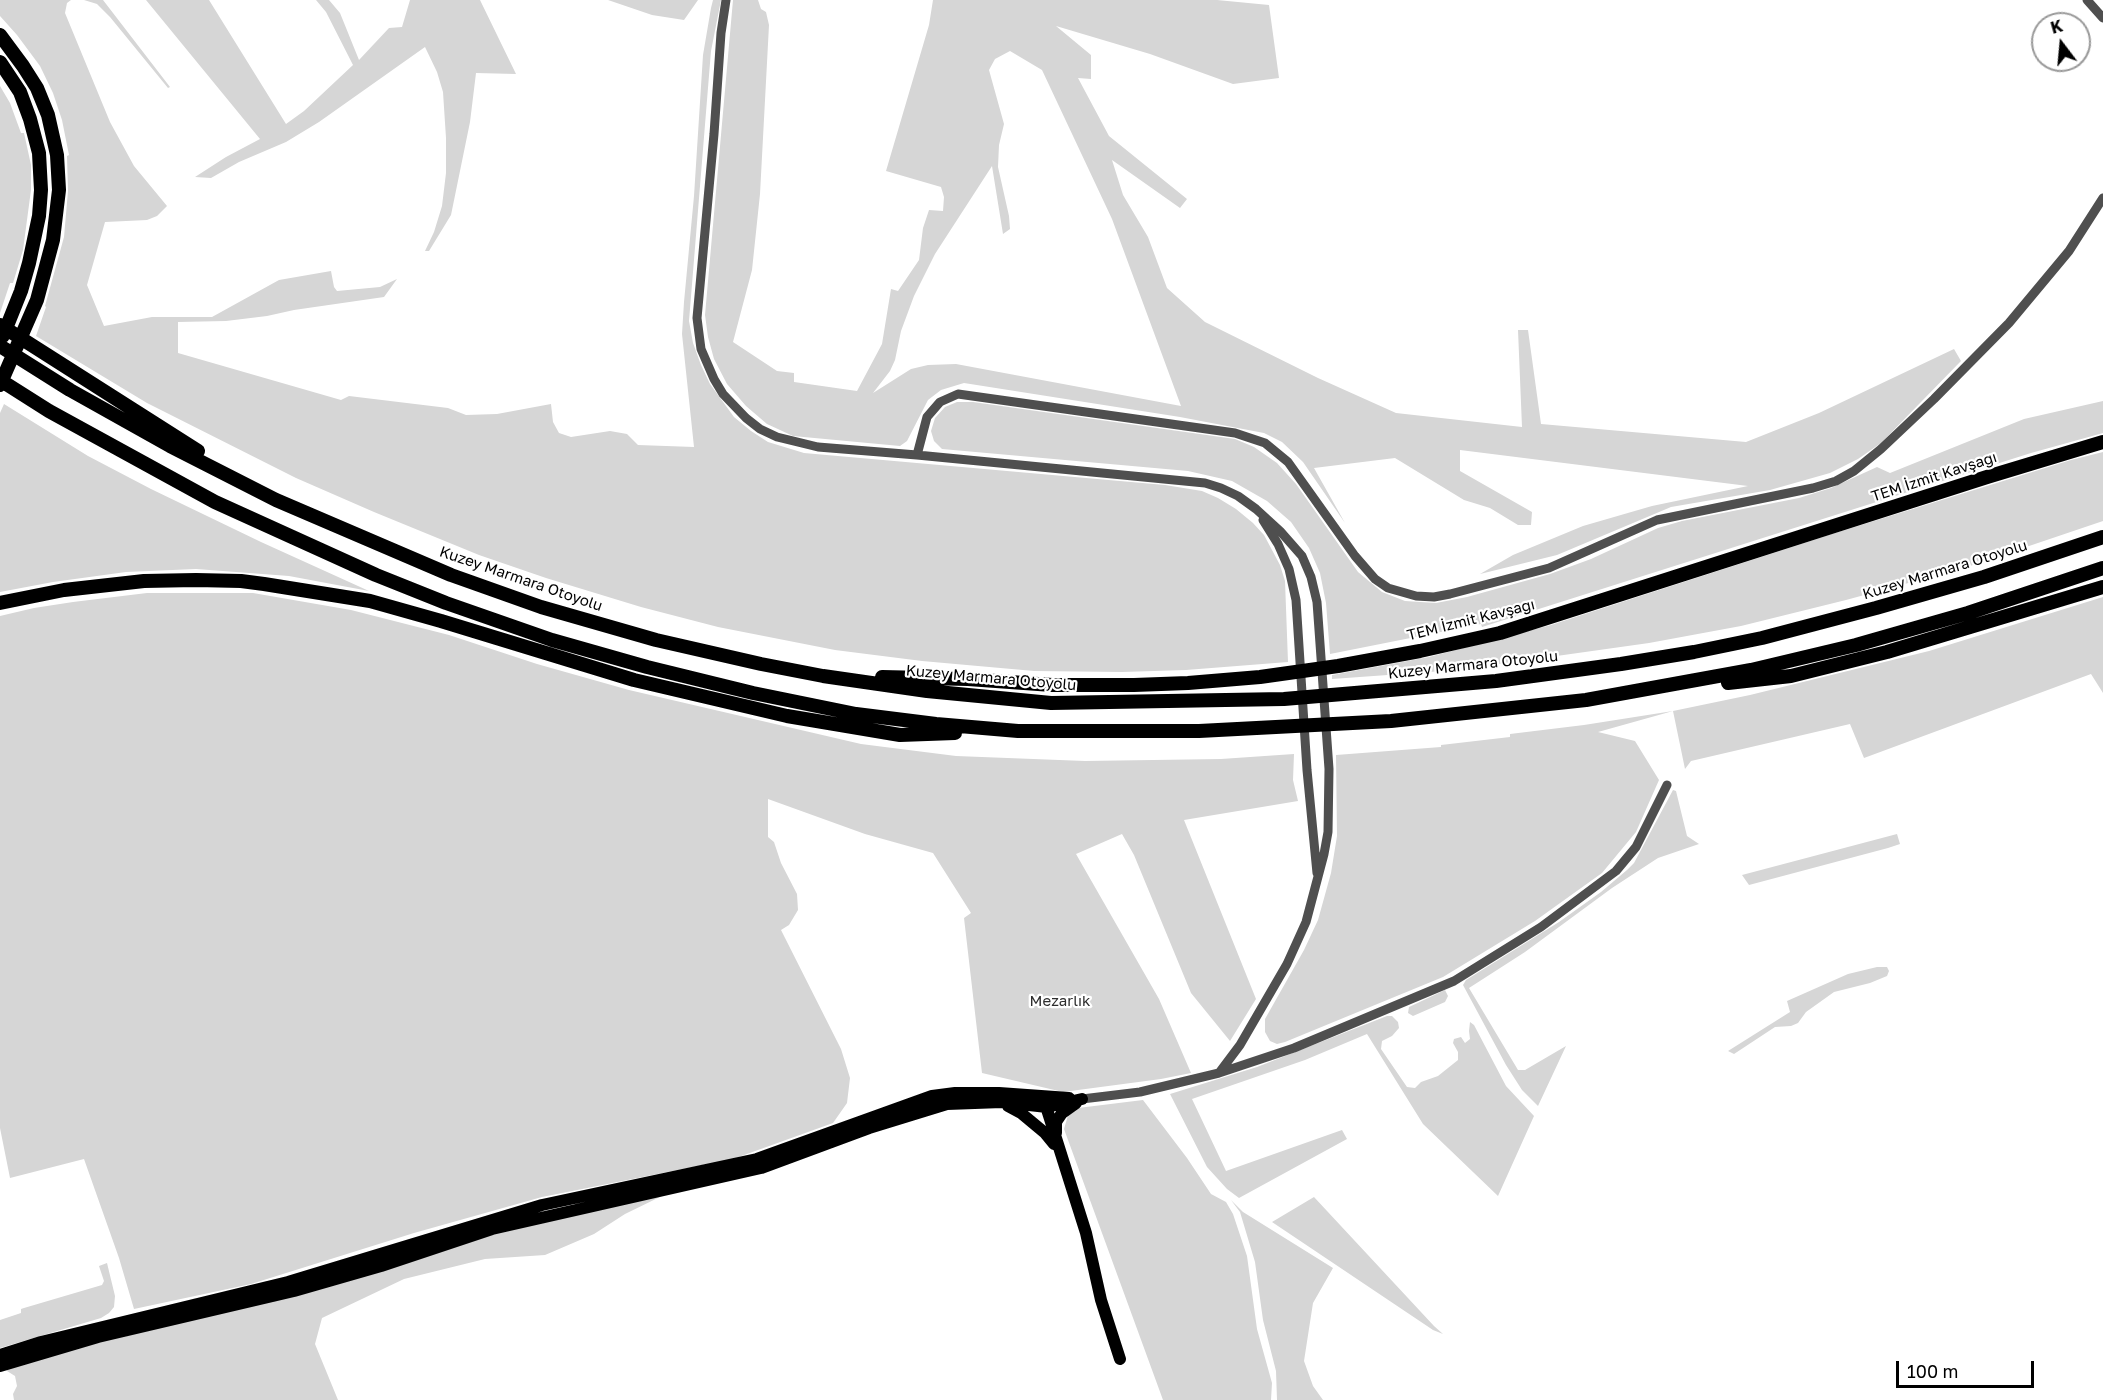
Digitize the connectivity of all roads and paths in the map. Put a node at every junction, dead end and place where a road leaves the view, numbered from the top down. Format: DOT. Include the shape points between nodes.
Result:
graph roads {
  1 [pos="726,0"];
  2 [pos="2087,0"];
  3 [pos="2103,18"];
  4 [pos="0,35"];
  5 [pos="0,62"];
  6 [pos="2103,198"];
  7 [pos="0,325"];
  8 [pos="0,344"];
  9 [pos="0,380"];
  10 [pos="0,386"];
  11 [pos="2103,442"];
  12 [pos="917,455"];
  13 [pos="276,500"];
  14 [pos="1256,508"];
  15 [pos="2103,537"];
  16 [pos="2103,568"];
  17 [pos="2103,587"];
  18 [pos="0,603"];
  19 [pos="823,676"];
  20 [pos="1586,700"];
  21 [pos="1018,730"];
  22 [pos="1667,785"];
  23 [pos="1317,881"];
  24 [pos="1219,1073"];
  25 [pos="1082,1099"];
  26 [pos="1002,1102"];
  27 [pos="1045,1102"];
  28 [pos="1059,1151"];
  29 [pos="0,1355"];
  30 [pos="1120,1359"];
  31 [pos="0,1366"];
  1 -- 12 [label="street" via="697,303 698,334 707,365 735,407 760,429 777,437 818,447"];
  2 -- 3 [label="street"];
  4 -- 10 [label="highway" via="37,88 57,154 53,240 37,300"];
  5 -- 8 [label="highway" via="20,92 34,134 40,170 39,216 29,263"];
  6 -- 12 [label="street" via="2069,251 2009,323 1930,403 1854,471 1813,488 1657,520 1558,565 1450,594 1416,596 1388,588 1375,579 1288,462 1264,443 1235,433 958,393 940,402 927,417"];
  7 -- 13 [label="highway"];
  8 -- 13 [label="highway, Kuzey Marmara Otoyolu" via="70,390"];
  9 -- 21 [label="highway" via="214,502 375,575 552,640 646,667 856,714"];
  11 -- 19 [label="highway, TEM İzmit Kavşağı" via="1500,633 1338,666 1260,677 1134,685"];
  12 -- 14 [label="street" via="1205,483"];
  13 -- 19 [label="highway, Kuzey Marmara Otoyolu" via="451,575 541,607 656,640"];
  14 -- 23 [label="street" via="1289,569 1296,600"];
  14 -- 23 [label="street" via="1302,556 1317,602 1329,769 1328,832"];
  15 -- 19 [label="highway, Kuzey Marmara Otoyolu" via="1984,578 1762,638 1496,681 1284,699 1051,703"];
  16 -- 20 [label="highway" via="1968,614 1856,645 1751,670"];
  17 -- 20 [label="highway" via="1887,652 1791,676"];
  18 -- 21 [label="highway" via="103,585 241,581 370,601 634,680 787,716 900,735"];
  20 -- 21 [label="highway" via="1391,722 1317,726 1199,731"];
  22 -- 24 [label="street" via="1624,863 1541,927 1454,981 1294,1048"];
  23 -- 24 [label="street" via="1306,922 1287,964"];
  24 -- 25 [label="street" via="1140,1092"];
  25 -- 27 [label="main road"];
  25 -- 28 [label="main road" via="1056,1122"];
  26 -- 27 [label="main road"];
  26 -- 28 [label="main road" via="1045,1132"];
  26 -- 31 [label="main road" via="947,1104 761,1168 492,1229 294,1291 98,1337"];
  27 -- 28 [label="main road"];
  27 -- 29 [label="main road" via="955,1093 932,1096 757,1159 542,1206 288,1282"];
  28 -- 30 [label="main road"];
}
